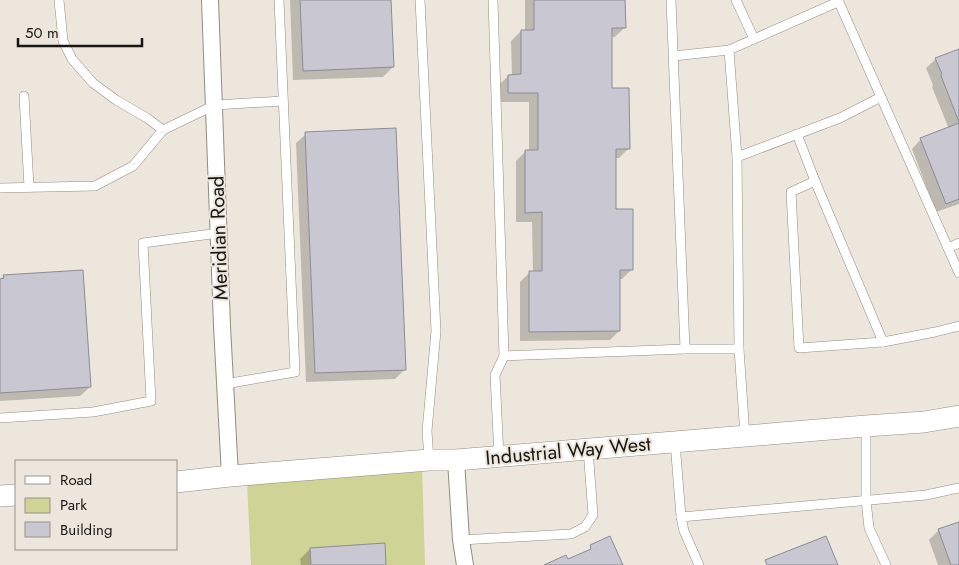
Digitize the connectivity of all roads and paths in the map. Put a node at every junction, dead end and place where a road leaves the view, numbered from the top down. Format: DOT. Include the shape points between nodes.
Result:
graph roads {
  1 [pos="58,0"];
  2 [pos="210,0"];
  3 [pos="279,0"];
  4 [pos="420,0"];
  5 [pos="494,0"];
  6 [pos="671,0"];
  7 [pos="736,0"];
  8 [pos="838,1"];
  9 [pos="754,40"];
  10 [pos="729,50"];
  11 [pos="674,56"];
  12 [pos="24,96"];
  13 [pos="881,97"];
  14 [pos="282,101"];
  15 [pos="215,105"];
  16 [pos="163,130"];
  17 [pos="797,134"];
  18 [pos="737,157"];
  19 [pos="816,181"];
  20 [pos="0,188"];
  21 [pos="28,188"];
  22 [pos="219,232"];
  23 [pos="959,243"];
  24 [pos="948,248"];
  25 [pos="959,273"];
  26 [pos="959,326"];
  27 [pos="883,342"];
  28 [pos="685,349"];
  29 [pos="739,349"];
  30 [pos="504,356"];
  31 [pos="225,384"];
  32 [pos="959,416"];
  33 [pos="0,418"];
  34 [pos="866,426"];
  35 [pos="745,436"];
  36 [pos="675,442"];
  37 [pos="588,449"];
  38 [pos="499,457"];
  39 [pos="430,460"];
  40 [pos="456,460"];
  41 [pos="230,476"];
  42 [pos="178,482"];
  43 [pos="959,488"];
  44 [pos="15,495"];
  45 [pos="0,496"];
  46 [pos="866,500"];
  47 [pos="681,517"];
  48 [pos="461,540"];
  49 [pos="465,565"];
  50 [pos="699,565"];
  51 [pos="886,565"];
  1 -- 16 [label="lane" via="63,41 72,59 93,83"];
  2 -- 15 [label="street, Meridian Road"];
  3 -- 14 [label="lane"];
  4 -- 39 [label="lane" via="436,331 427,430"];
  5 -- 30 [label="lane"];
  6 -- 11 [label="lane"];
  7 -- 9 [label="lane"];
  8 -- 9 [label="lane"];
  8 -- 13 [label="lane"];
  9 -- 10 [label="lane"];
  10 -- 11 [label="lane"];
  10 -- 18 [label="lane"];
  11 -- 28 [label="lane"];
  12 -- 21 [label="lane"];
  13 -- 17 [label="lane" via="840,118"];
  13 -- 24 [label="lane"];
  14 -- 15 [label="lane"];
  14 -- 31 [label="lane" via="295,372"];
  15 -- 16 [label="lane"];
  15 -- 22 [label="street, Meridian Road"];
  16 -- 21 [label="lane" via="133,166 95,186"];
  17 -- 18 [label="lane"];
  17 -- 19 [label="lane"];
  18 -- 29 [label="lane"];
  19 -- 27 [label="lane"];
  19 -- 27 [label="lane" via="791,192 799,348"];
  20 -- 21 [label="lane"];
  22 -- 31 [label="street, Meridian Road"];
  22 -- 33 [label="lane" via="143,243 151,401 93,412"];
  23 -- 24 [label="lane"];
  24 -- 25 [label="lane"];
  26 -- 27 [label="lane"];
  28 -- 29 [label="lane"];
  28 -- 30 [label="lane"];
  29 -- 35 [label="lane"];
  30 -- 38 [label="lane" via="495,375"];
  31 -- 41 [label="street, Meridian Road"];
  32 -- 34 [label="street, Industrial Way West"];
  34 -- 35 [label="street, Industrial Way West"];
  34 -- 46 [label="lane"];
  35 -- 36 [label="street, Industrial Way West"];
  36 -- 37 [label="street, Industrial Way West"];
  36 -- 47 [label="lane"];
  37 -- 38 [label="street, Industrial Way West"];
  37 -- 48 [label="lane" via="593,515 585,527 571,534"];
  38 -- 40 [label="street, Industrial Way West"];
  39 -- 40 [label="street, Industrial Way West"];
  39 -- 41 [label="street, Industrial Way West"];
  40 -- 48 [label="street"];
  41 -- 42 [label="street, Industrial Way West"];
  43 -- 46 [label="lane" via="926,495"];
  44 -- 45 [label="street"];
  46 -- 47 [label="lane"];
  46 -- 51 [label="lane" via="869,528"];
  47 -- 50 [label="lane"];
  48 -- 49 [label="street"];
}
